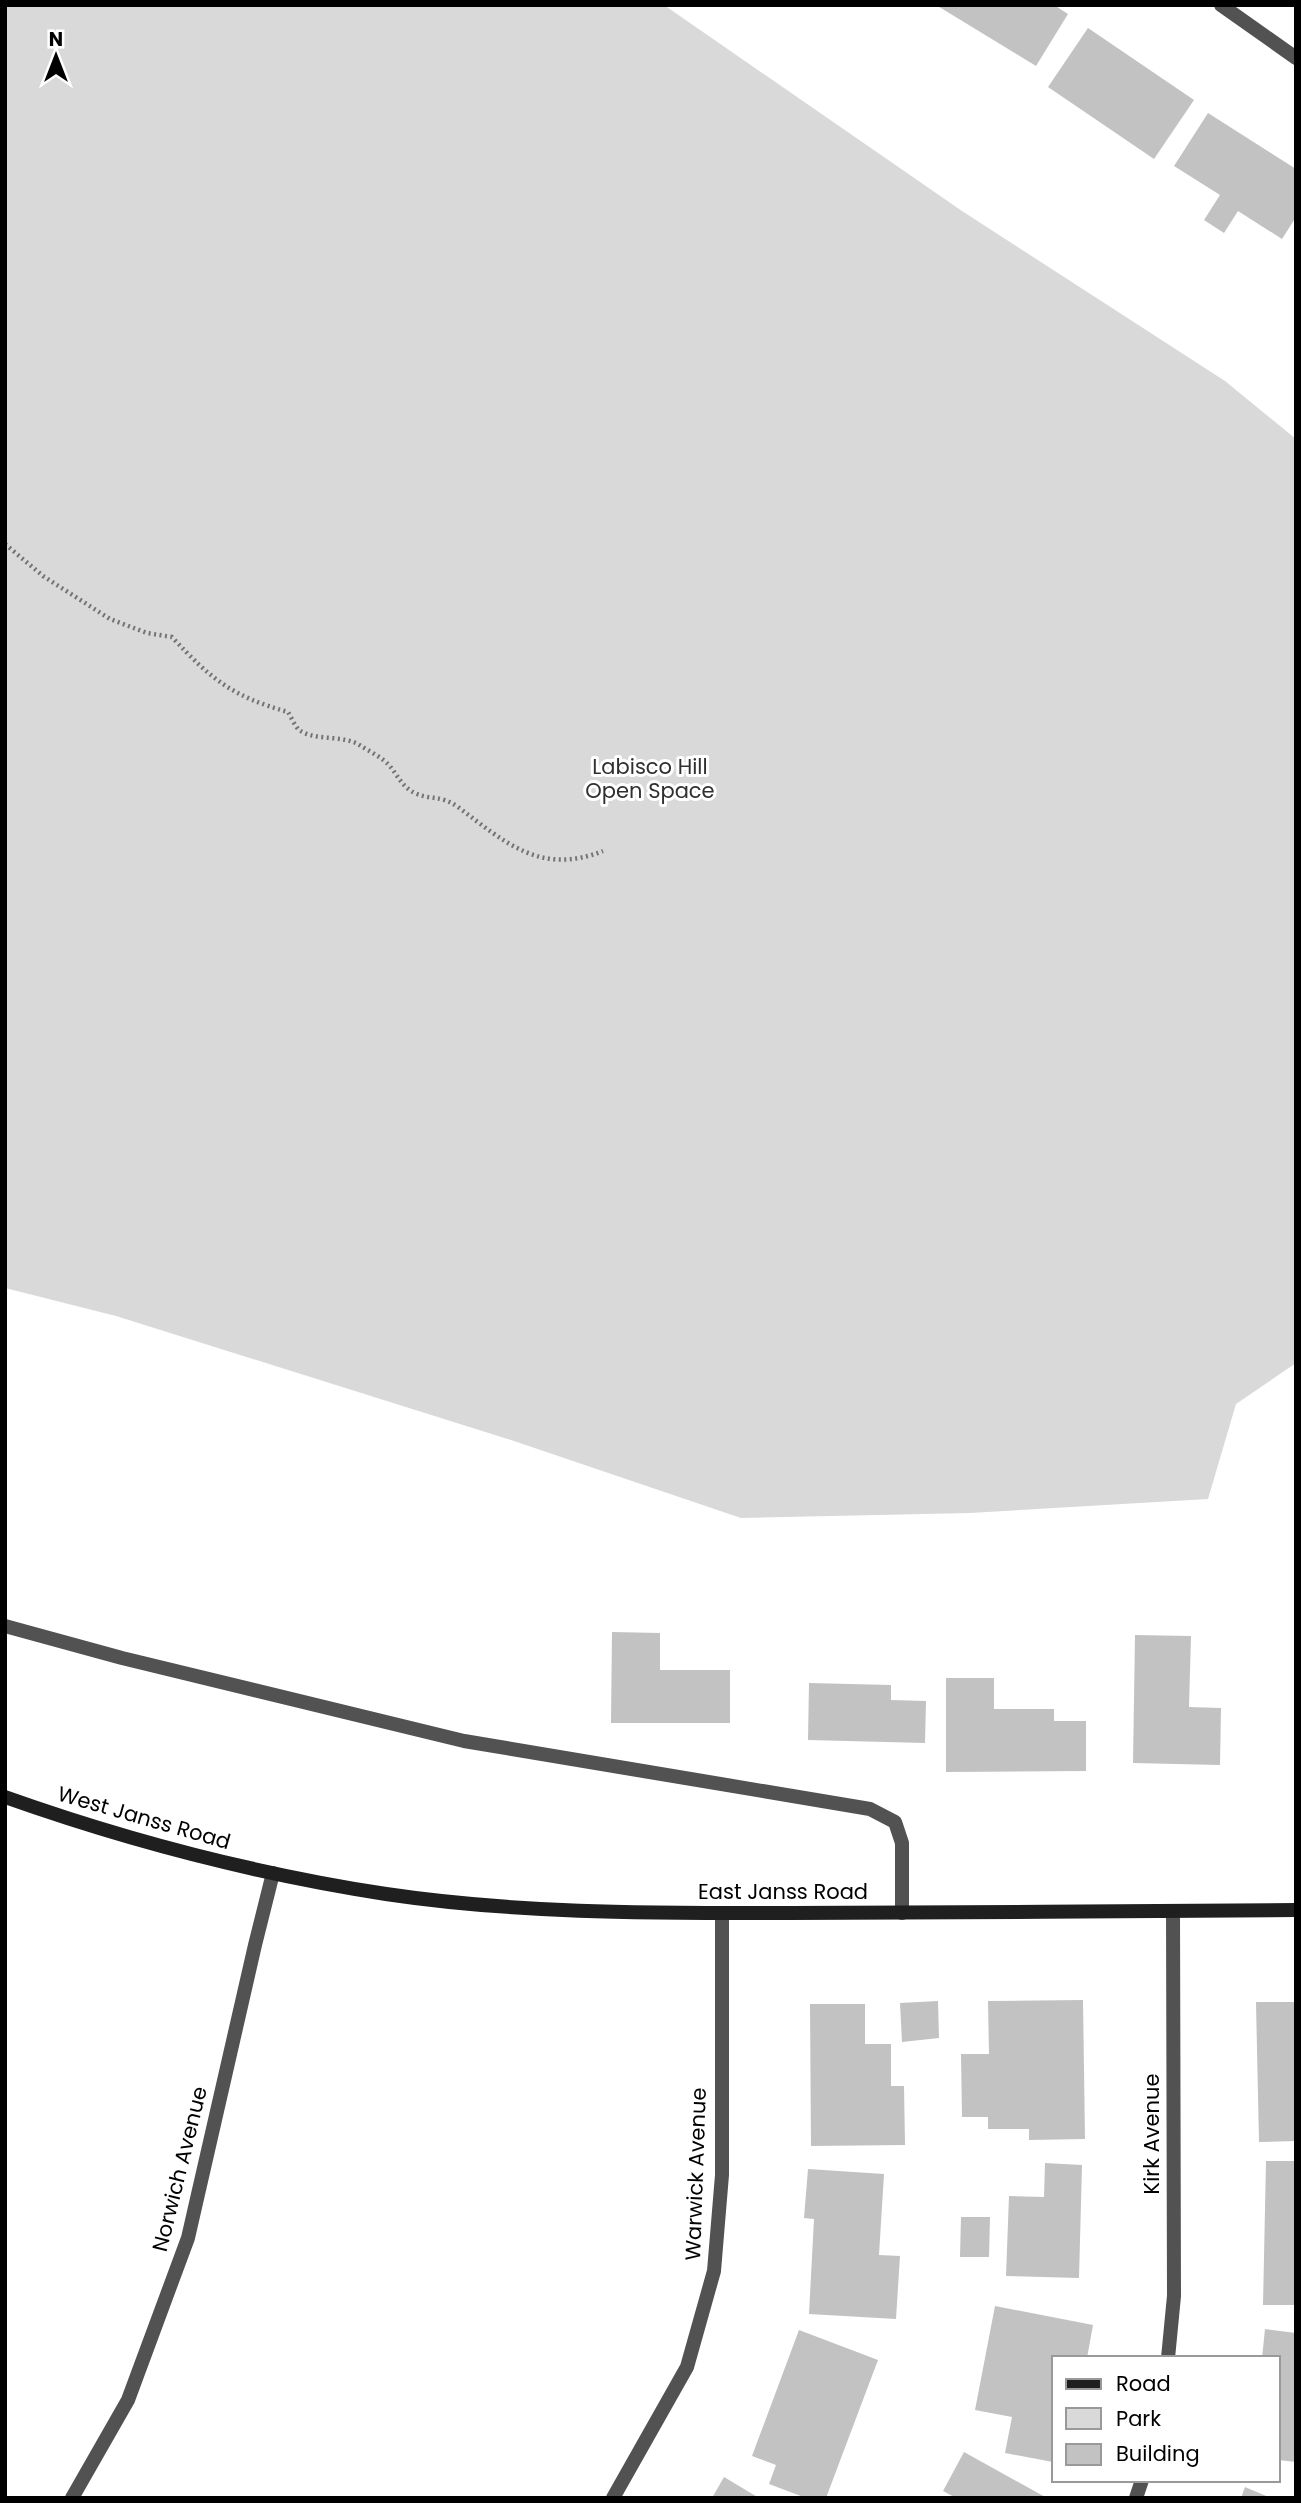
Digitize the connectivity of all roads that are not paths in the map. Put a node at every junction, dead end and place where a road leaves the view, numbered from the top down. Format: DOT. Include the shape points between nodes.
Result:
graph roads {
  1 [pos="1222,5"];
  2 [pos="1296,58"];
  3 [pos="5,1626"];
  4 [pos="5,1797"];
  5 [pos="273,1873"];
  6 [pos="1296,1910"];
  7 [pos="1173,1911"];
  8 [pos="722,1913"];
  9 [pos="902,1913"];
  10 [pos="1168,2356"];
  11 [pos="72,2498"];
  12 [pos="613,2498"];
  1 -- 2 [label="street"];
  3 -- 9 [label="street" via="464,1741 870,1809 895,1822 902,1843"];
  4 -- 5 [label="main road, West Janss Road" via="163,1848"];
  5 -- 8 [label="main road, East Janss Road" via="386,1894 494,1906"];
  5 -- 11 [label="street, Norwich Avenue" via="188,2238 128,2400"];
  6 -- 7 [label="main road, East Janss Road"];
  7 -- 9 [label="main road, East Janss Road"];
  7 -- 10 [label="street, Kirk Avenue" via="1174,2296"];
  8 -- 9 [label="main road, East Janss Road"];
  8 -- 12 [label="street, Warwick Avenue" via="722,2175 714,2271 687,2367"];
}
